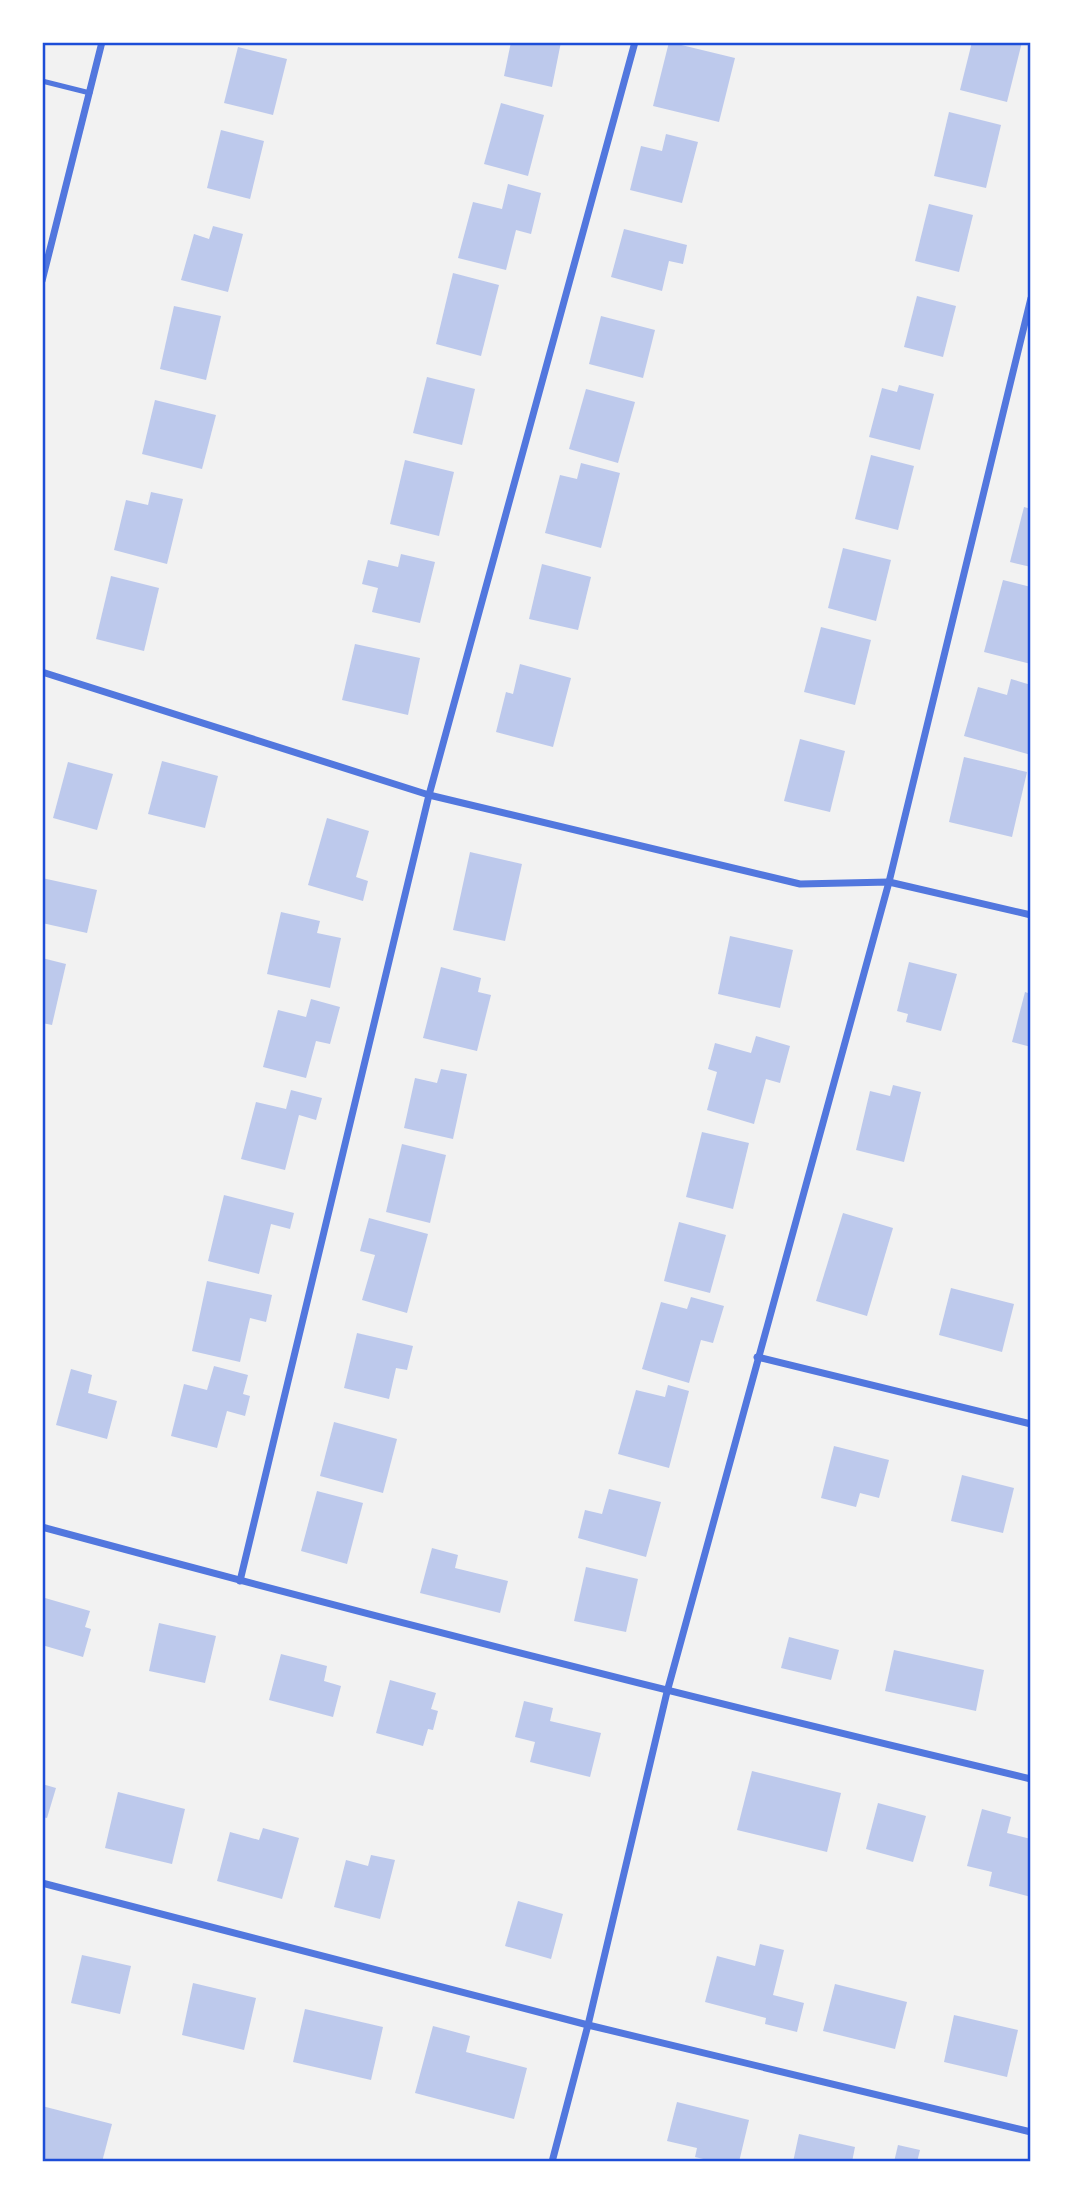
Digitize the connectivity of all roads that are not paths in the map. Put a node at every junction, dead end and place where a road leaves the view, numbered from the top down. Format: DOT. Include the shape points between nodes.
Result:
graph roads {
  1 [pos="102,42"];
  2 [pos="635,42"];
  3 [pos="42,80"];
  4 [pos="90,93"];
  5 [pos="42,281"];
  6 [pos="1031,298"];
  7 [pos="42,672"];
  8 [pos="429,795"];
  9 [pos="889,882"];
  10 [pos="1031,915"];
  11 [pos="757,1357"];
  12 [pos="1031,1424"];
  13 [pos="42,1527"];
  14 [pos="240,1581"];
  15 [pos="667,1692"];
  16 [pos="1031,1779"];
  17 [pos="42,1884"];
  18 [pos="588,2025"];
  19 [pos="1031,2132"];
  20 [pos="552,2162"];
  1 -- 4 [label="street"];
  2 -- 8 [label="street"];
  3 -- 4 [label="lane"];
  4 -- 5 [label="street"];
  6 -- 9 [label="street"];
  7 -- 8 [label="street"];
  8 -- 9 [label="street" via="800,884"];
  8 -- 14 [label="street"];
  9 -- 10 [label="street"];
  9 -- 11 [label="street"];
  11 -- 12 [label="street"];
  11 -- 15 [label="street"];
  13 -- 14 [label="street"];
  14 -- 15 [label="street"];
  15 -- 16 [label="street"];
  15 -- 18 [label="street"];
  17 -- 18 [label="street"];
  18 -- 19 [label="street"];
  18 -- 20 [label="street"];
}
